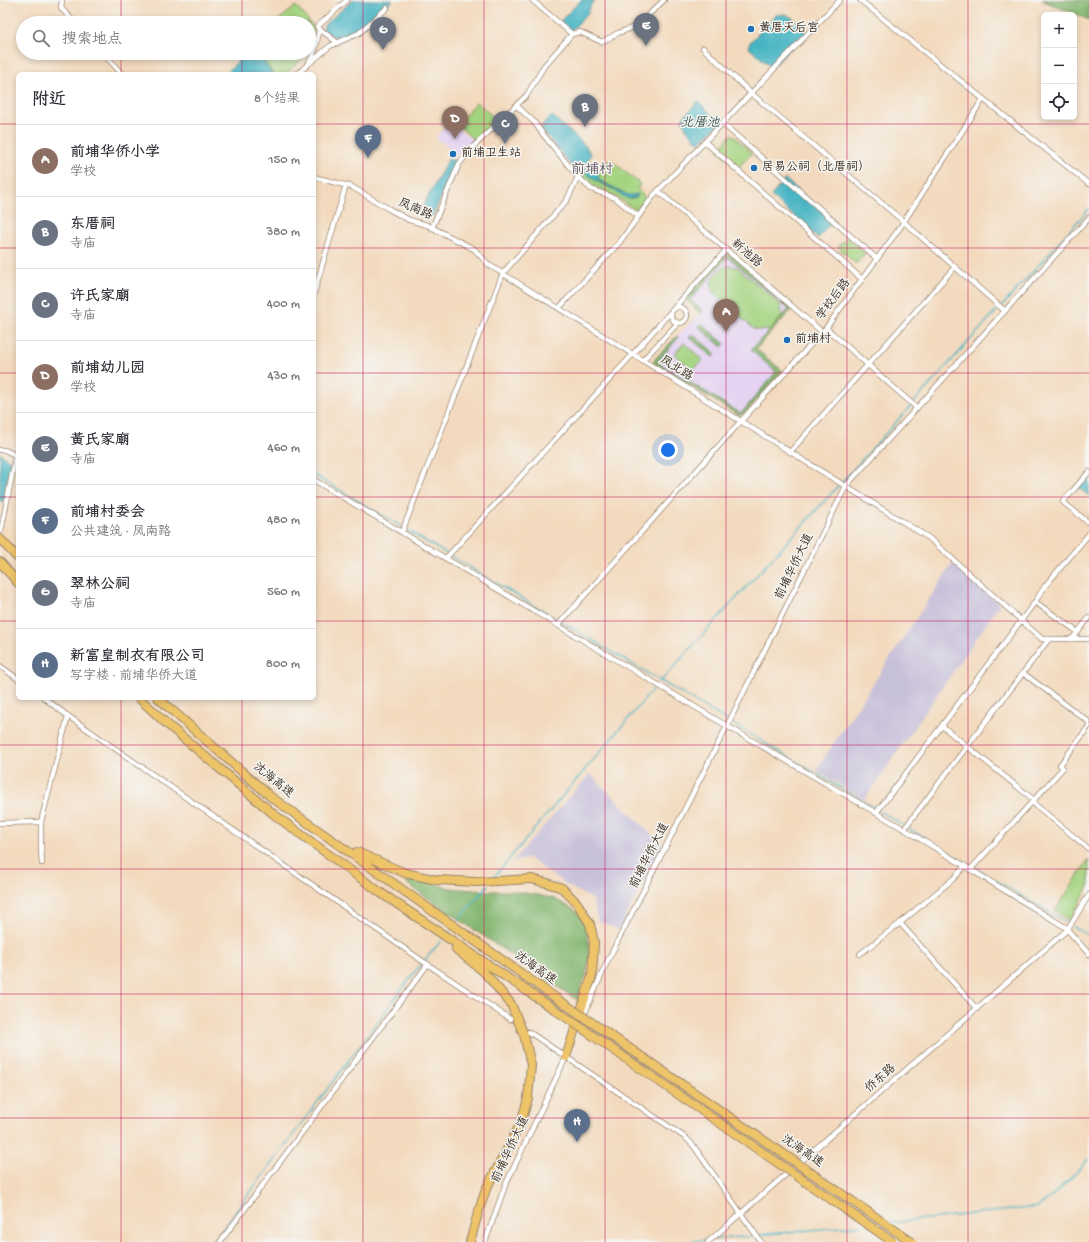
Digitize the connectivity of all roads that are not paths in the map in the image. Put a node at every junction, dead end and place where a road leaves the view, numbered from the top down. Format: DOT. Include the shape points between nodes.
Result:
graph roads {
  1 [pos="62,0"];
  2 [pos="347,0"];
  3 [pos="532,0"];
  4 [pos="664,0"];
  5 [pos="840,0"];
  6 [pos="860,0"];
  7 [pos="387,8"];
  8 [pos="68,16"];
  9 [pos="319,30"];
  10 [pos="572,34"];
  11 [pos="338,42"];
  12 [pos="316,48"];
  13 [pos="703,48"];
  14 [pos="316,58"];
  15 [pos="109,60"];
  16 [pos="311,60"];
  17 [pos="314,60"];
  18 [pos="306,67"];
  19 [pos="120,72"];
  20 [pos="300,72"];
  21 [pos="751,93"];
  22 [pos="983,99"];
  23 [pos="516,105"];
  24 [pos="722,123"];
  25 [pos="705,142"];
  26 [pos="578,177"];
  27 [pos="316,178"];
  28 [pos="1089,184"];
  29 [pos="346,185"];
  30 [pos="658,191"];
  31 [pos="638,216"];
  32 [pos="1089,218"];
  33 [pos="904,222"];
  34 [pos="432,228"];
  35 [pos="726,250"];
  36 [pos="877,259"];
  37 [pos="955,267"];
  38 [pos="503,273"];
  39 [pos="862,279"];
  40 [pos="316,286"];
  41 [pos="559,308"];
  42 [pos="1002,308"];
  43 [pos="672,309"];
  44 [pos="678,323"];
  45 [pos="824,330"];
  46 [pos="633,354"];
  47 [pos="643,360"];
  48 [pos="868,365"];
  49 [pos="914,405"];
  50 [pos="741,421"];
  51 [pos="0,450"];
  52 [pos="790,452"];
  53 [pos="16,466"];
  54 [pos="1089,472"];
  55 [pos="316,481"];
  56 [pos="842,484"];
  57 [pos="1089,523"];
  58 [pos="403,529"];
  59 [pos="1089,534"];
  60 [pos="1,535"];
  61 [pos="16,555"];
  62 [pos="448,556"];
  63 [pos="0,562"];
  64 [pos="16,581"];
  65 [pos="1035,602"];
  66 [pos="1089,618"];
  67 [pos="1022,621"];
  68 [pos="560,623"];
  69 [pos="1078,632"];
  70 [pos="1049,639"];
  71 [pos="1072,639"];
  72 [pos="1089,639"];
  73 [pos="0,666"];
  74 [pos="1023,673"];
  75 [pos="16,678"];
  76 [pos="47,700"];
  77 [pos="141,700"];
  78 [pos="160,700"];
  79 [pos="68,716"];
  80 [pos="1089,722"];
  81 [pos="729,723"];
  82 [pos="942,726"];
  83 [pos="1089,726"];
  84 [pos="968,746"];
  85 [pos="1033,801"];
  86 [pos="877,811"];
  87 [pos="41,822"];
  88 [pos="0,823"];
  89 [pos="905,828"];
  90 [pos="336,842"];
  91 [pos="1089,849"];
  92 [pos="42,864"];
  93 [pos="965,866"];
  94 [pos="972,868"];
  95 [pos="1089,895"];
  96 [pos="415,916"];
  97 [pos="900,923"];
  98 [pos="1070,927"];
  99 [pos="860,954"];
  100 [pos="1089,954"];
  101 [pos="425,962"];
  102 [pos="977,1009"];
  103 [pos="510,1020"];
  104 [pos="529,1032"];
  105 [pos="566,1057"];
  106 [pos="741,1214"];
  107 [pos="220,1242"];
  108 [pos="470,1242"];
  109 [pos="485,1242"];
  110 [pos="708,1242"];
  111 [pos="761,1242"];
  112 [pos="893,1242"];
  113 [pos="912,1242"];
  1 -- 8 [label="street" via="61,8"];
  2 -- 11 [label="street" via="317,27"];
  3 -- 10 [label="street"];
  4 -- 10 [label="street" via="637,26 602,42 580,32"];
  5 -- 21 [label="street"];
  6 -- 22 [label="street"];
  7 -- 11 [label="street" via="360,33"];
  9 -- 12 [label="street"];
  10 -- 23 [label="street" via="544,66 527,95"];
  11 -- 14 [label="street"];
  13 -- 21 [label="street"];
  15 -- 19 [label="street"];
  16 -- 18 [label="street"];
  17 -- 18 [label="street"];
  18 -- 20 [label="street"];
  21 -- 24 [label="street"];
  21 -- 33 [label="street"];
  22 -- 28 [label="street"];
  22 -- 33 [label="street, 学校后路"];
  23 -- 26 [label="street" via="534,122"];
  23 -- 34 [label="street" via="459,164"];
  24 -- 25 [label="street"];
  24 -- 36 [label="street"];
  25 -- 30 [label="street"];
  25 -- 39 [label="street"];
  26 -- 31 [label="street" via="591,188 615,198"];
  26 -- 38 [label="street" via="567,200"];
  27 -- 29 [label="street, 凤南路"];
  29 -- 34 [label="street, 凤南路" via="409,220"];
  29 -- 40 [label="street"];
  30 -- 31 [label="street"];
  30 -- 35 [label="street, 新池路"];
  31 -- 41 [label="street" via="619,243"];
  32 -- 42 [label="street, 前埔华侨大道"];
  33 -- 36 [label="street, 学校后路"];
  33 -- 37 [label="street"];
  34 -- 38 [label="street, 凤南路" via="474,249 489,265"];
  35 -- 43 [label="street"];
  35 -- 45 [label="street, 新池路"];
  36 -- 39 [label="street, 学校后路"];
  37 -- 42 [label="street"];
  37 -- 48 [label="street"];
  38 -- 41 [label="street, 凤北路"];
  38 -- 58 [label="street"];
  39 -- 45 [label="street, 学校后路"];
  41 -- 46 [label="street, 凤北路"];
  42 -- 49 [label="street, 前埔华侨大道"];
  43 -- 44 [label="street" via="671,317"];
  43 -- 44 [label="street" via="680,306 687,312 686,320"];
  43 -- 46 [label="street"];
  44 -- 47 [label="street"];
  45 -- 48 [label="street, 新池路"];
  45 -- 50 [label="street, 学校后路"];
  46 -- 47 [label="street, 凤北路"];
  46 -- 62 [label="street"];
  47 -- 50 [label="street, 凤北路"];
  48 -- 49 [label="street, 新池路"];
  48 -- 52 [label="street"];
  49 -- 56 [label="street, 前埔华侨大道"];
  50 -- 52 [label="street, 凤北路"];
  50 -- 68 [label="street, 学校后路"];
  51 -- 53 [label="street" via="15,455"];
  52 -- 56 [label="street, 凤北路"];
  53 -- 60 [label="street"];
  54 -- 57 [label="street" via="1063,502"];
  55 -- 58 [label="street"];
  56 -- 67 [label="street, 凤北路" via="929,538"];
  56 -- 81 [label="street, 前埔华侨大道"];
  58 -- 62 [label="street"];
  59 -- 65 [label="street" via="1045,586"];
  60 -- 61 [label="highway"];
  62 -- 68 [label="street"];
  63 -- 64 [label="highway"];
  65 -- 67 [label="street"];
  65 -- 69 [label="street"];
  66 -- 69 [label="street"];
  67 -- 70 [label="street, 凤北路" via="1042,639"];
  67 -- 82 [label="street"];
  68 -- 81 [label="street"];
  69 -- 71 [label="street"];
  70 -- 71 [label="street"];
  70 -- 74 [label="street"];
  71 -- 72 [label="street"];
  73 -- 75 [label="street"];
  74 -- 80 [label="street"];
  74 -- 84 [label="street"];
  76 -- 79 [label="street"];
  77 -- 96 [label="highway, 沈海高速" via="276,816"];
  78 -- 90 [label="highway, 沈海高速" via="271,796"];
  79 -- 87 [label="street"];
  79 -- 101 [label="street"];
  81 -- 86 [label="street"];
  81 -- 105 [label="street, 前埔华侨大道" via="607,962"];
  82 -- 84 [label="street"];
  82 -- 86 [label="street"];
  83 -- 85 [label="street" via="1060,765 1063,768"];
  84 -- 85 [label="street"];
  84 -- 89 [label="street"];
  85 -- 91 [label="street"];
  85 -- 94 [label="street"];
  86 -- 89 [label="street"];
  87 -- 88 [label="street"];
  87 -- 92 [label="street"];
  89 -- 93 [label="street"];
  90 -- 105 [label="highway" via="405,873 437,880 532,880 562,888 577,903 590,924 594,942 592,976"];
  90 -- 113 [label="highway, 沈海高速, bridge" via="556,998"];
  93 -- 94 [label="street"];
  93 -- 97 [label="street"];
  94 -- 98 [label="street" via="1065,927"];
  95 -- 98 [label="street, 侨东路"];
  96 -- 108 [label="highway" via="484,972 511,1004 524,1035 531,1065 528,1098 520,1123 486,1189"];
  96 -- 112 [label="highway, 沈海高速, bridge"];
  97 -- 99 [label="street"];
  97 -- 102 [label="street"];
  98 -- 100 [label="street"];
  98 -- 102 [label="street, 侨东路"];
  101 -- 103 [label="street"];
  101 -- 107 [label="street"];
  102 -- 106 [label="street, 侨东路"];
  104 -- 105 [label="street"];
  105 -- 106 [label="street" via="686,1138"];
  105 -- 109 [label="street, 前埔华侨大道" via="505,1186"];
  106 -- 110 [label="street, 侨东路"];
  106 -- 111 [label="street"];
}
